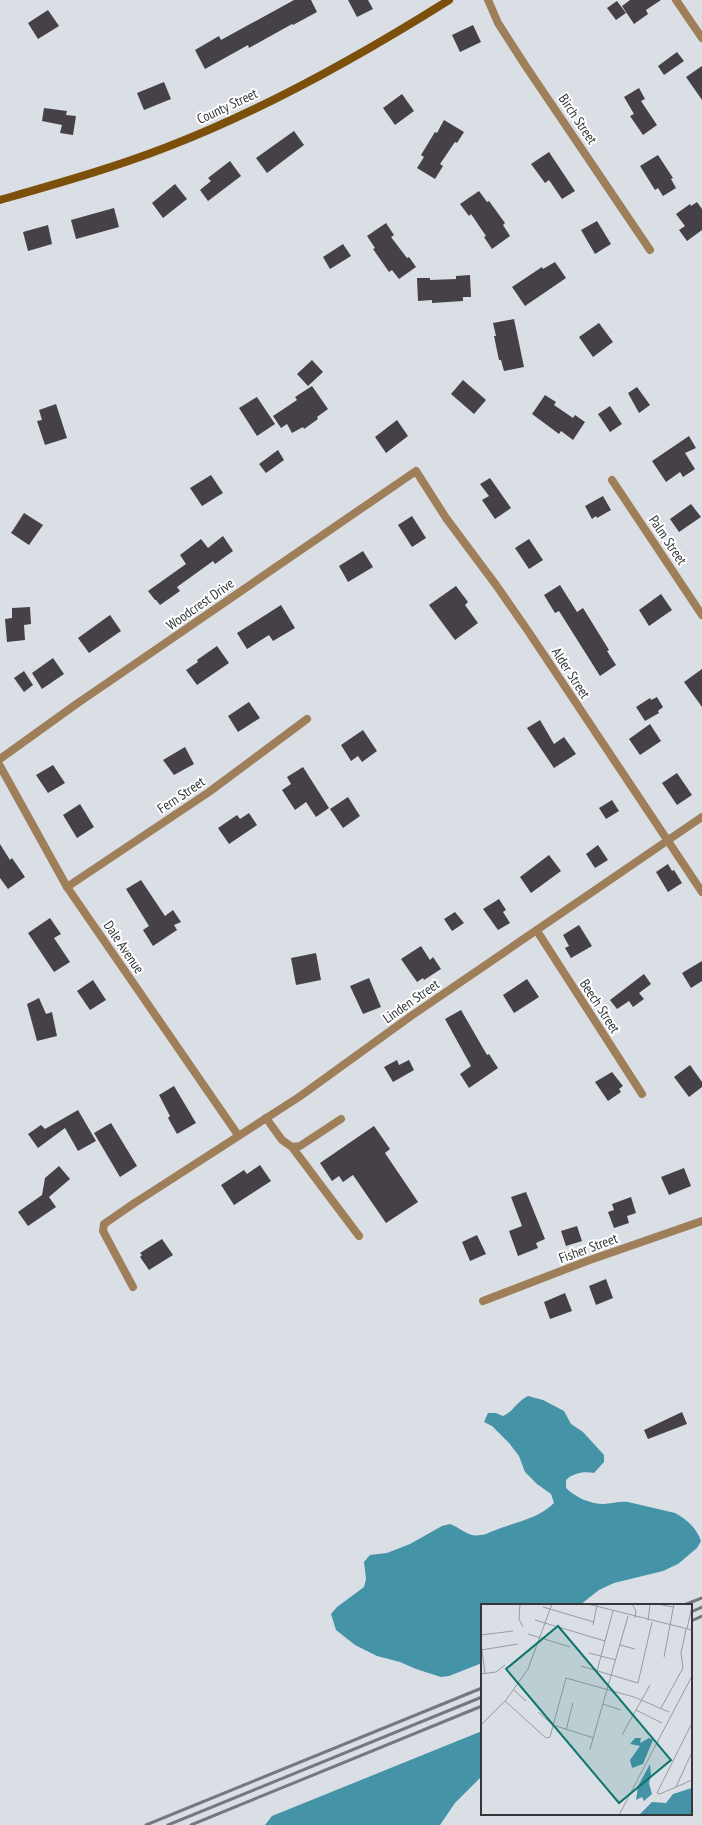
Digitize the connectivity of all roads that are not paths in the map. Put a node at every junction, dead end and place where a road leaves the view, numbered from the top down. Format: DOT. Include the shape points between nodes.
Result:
graph roads {
  1 [pos="449,0"];
  2 [pos="488,0"];
  3 [pos="676,0"];
  4 [pos="702,38"];
  5 [pos="0,200"];
  6 [pos="650,250"];
  7 [pos="416,471"];
  8 [pos="612,480"];
  9 [pos="702,615"];
  10 [pos="307,719"];
  11 [pos="0,759"];
  12 [pos="0,766"];
  13 [pos="702,817"];
  14 [pos="667,840"];
  15 [pos="67,887"];
  16 [pos="702,892"];
  17 [pos="537,931"];
  18 [pos="642,1094"];
  19 [pos="266,1118"];
  20 [pos="341,1119"];
  21 [pos="238,1136"];
  22 [pos="292,1147"];
  23 [pos="702,1221"];
  24 [pos="359,1236"];
  25 [pos="133,1287"];
  26 [pos="484,1301"];
  1 -- 5 [label="main road, County Street" via="346,61 231,120 168,147 100,171"];
  2 -- 6 [label="street, Birch Street" via="498,23 525,65"];
  3 -- 4 [label="street"];
  7 -- 11 [label="street, Woodcrest Drive"];
  7 -- 14 [label="street, Alder Street" via="446,518 528,631"];
  8 -- 9 [label="street, Palm Street"];
  10 -- 15 [label="street, Fern Street" via="209,792"];
  12 -- 15 [label="street, Dale Avenue"];
  13 -- 14 [label="street, Linden Street"];
  14 -- 16 [label="street, Alder Street"];
  14 -- 17 [label="street, Linden Street"];
  15 -- 21 [label="street, Dale Avenue"];
  17 -- 18 [label="street, Beech Street"];
  17 -- 19 [label="street, Linden Street"];
  19 -- 21 [label="street, Linden Street"];
  19 -- 22 [label="street" via="282,1140"];
  20 -- 22 [label="street" via="300,1146"];
  21 -- 25 [label="street, Linden Street" via="104,1224 103,1231"];
  22 -- 24 [label="street"];
  23 -- 26 [label="street, Fisher Street"];
}
